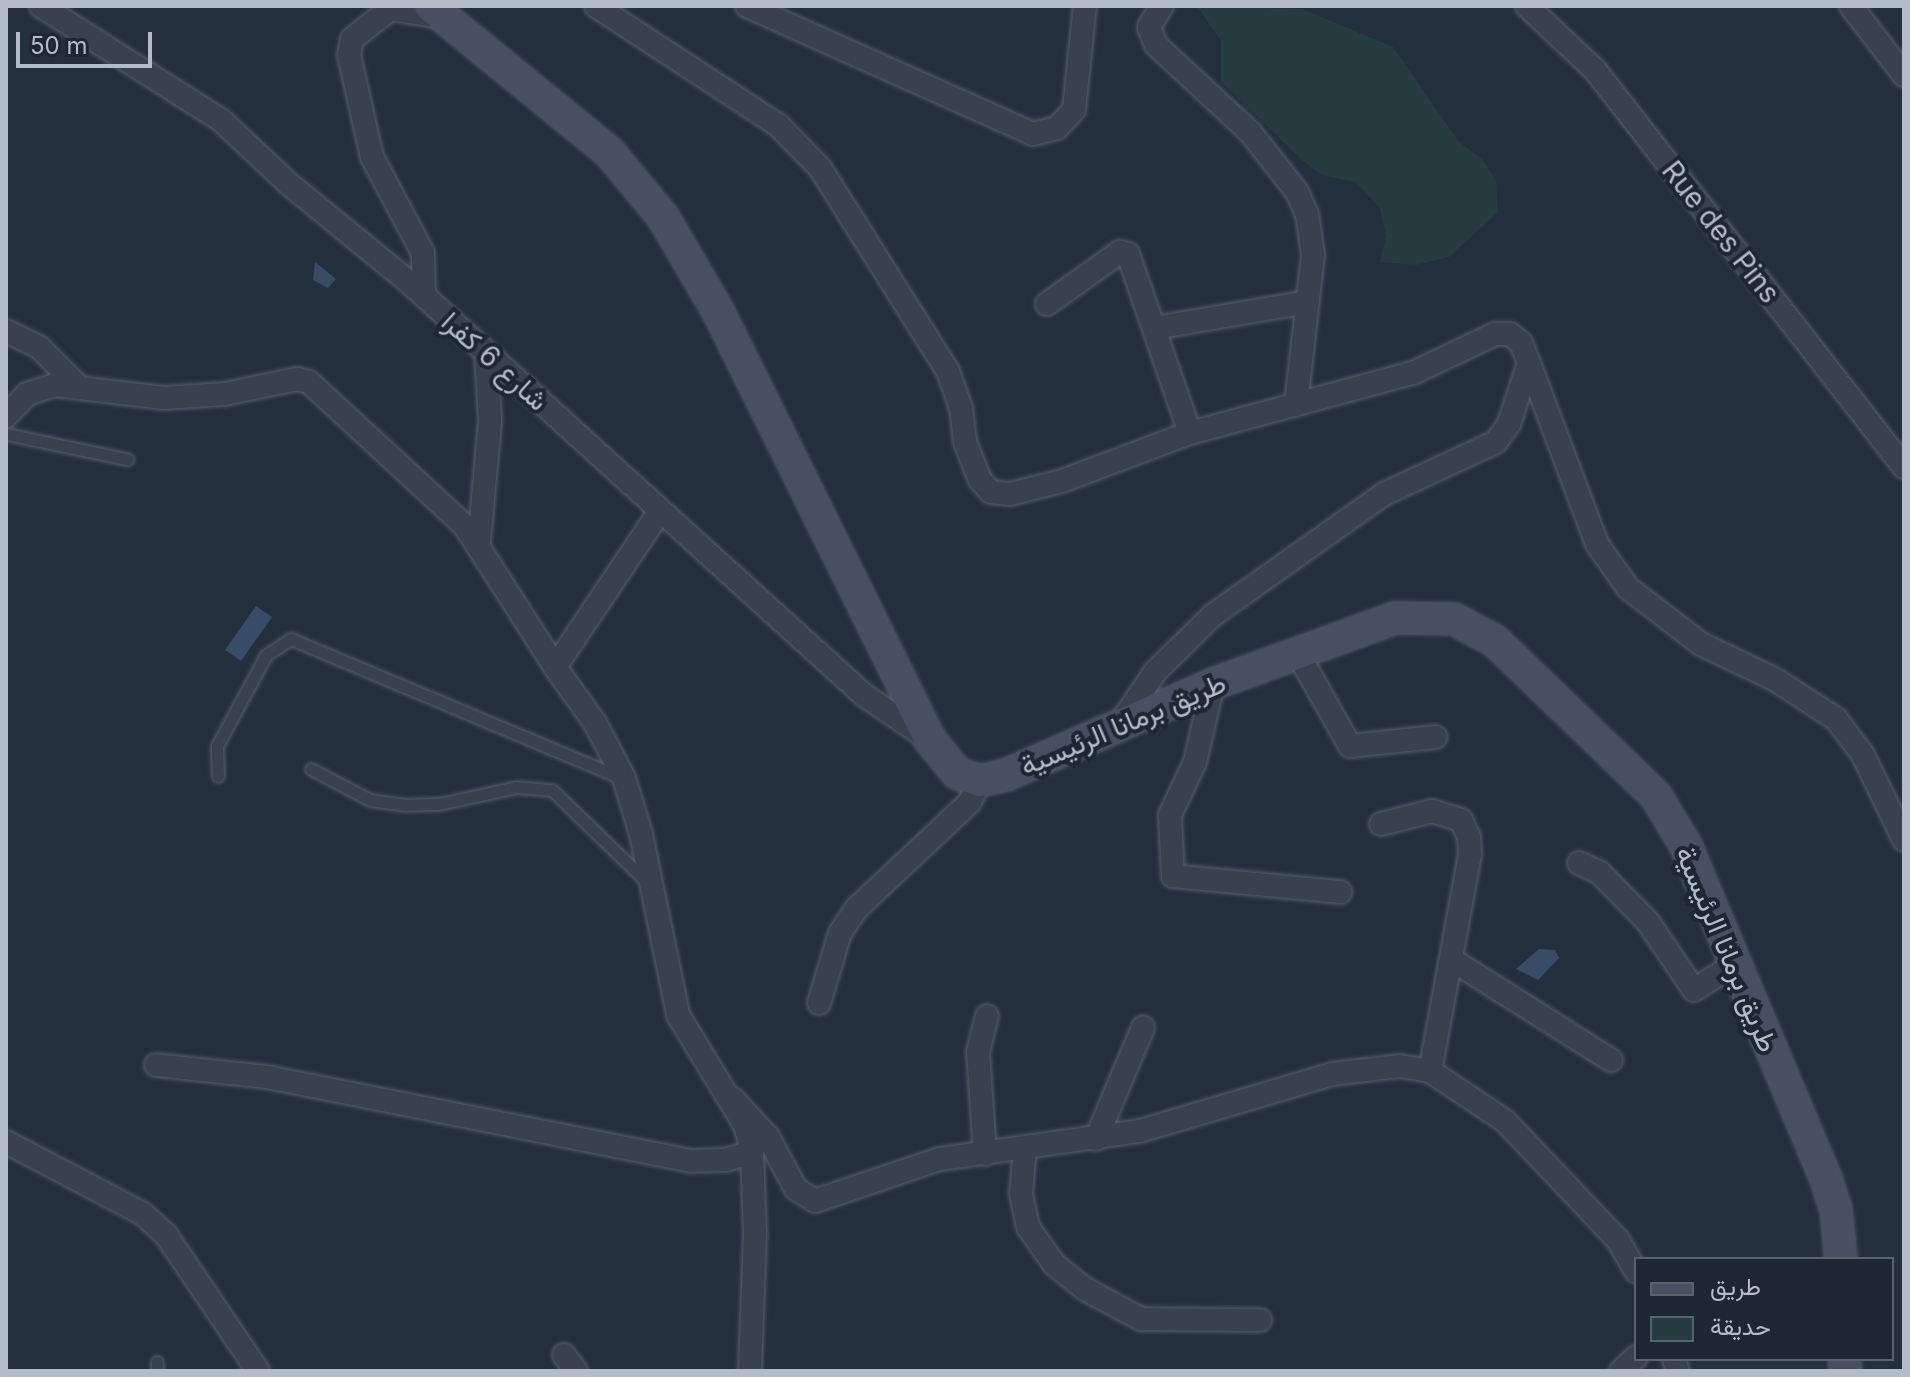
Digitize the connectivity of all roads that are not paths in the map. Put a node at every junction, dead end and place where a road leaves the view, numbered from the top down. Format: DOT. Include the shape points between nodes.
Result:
graph roads {
  1 [pos="41,6"];
  2 [pos="596,6"];
  3 [pos="747,6"];
  4 [pos="1085,6"];
  5 [pos="1162,6"];
  6 [pos="1527,6"];
  7 [pos="1851,6"];
  8 [pos="437,12"];
  9 [pos="1904,75"];
  10 [pos="424,295"];
  11 [pos="1308,302"];
  12 [pos="1047,304"];
  13 [pos="1154,328"];
  14 [pos="6,331"];
  15 [pos="486,352"];
  16 [pos="1529,363"];
  17 [pos="76,384"];
  18 [pos="1296,405"];
  19 [pos="6,416"];
  20 [pos="1190,433"];
  21 [pos="6,434"];
  22 [pos="127,459"];
  23 [pos="1904,467"];
  24 [pos="658,514"];
  25 [pos="479,542"];
  26 [pos="1297,652"];
  27 [pos="555,667"];
  28 [pos="1213,684"];
  29 [pos="1122,721"];
  30 [pos="1436,737"];
  31 [pos="930,740"];
  32 [pos="311,769"];
  33 [pos="218,776"];
  34 [pos="624,778"];
  35 [pos="980,781"];
  36 [pos="1381,824"];
  37 [pos="1904,840"];
  38 [pos="1579,863"];
  39 [pos="653,888"];
  40 [pos="1340,892"];
  41 [pos="1452,960"];
  42 [pos="1732,966"];
  43 [pos="819,1003"];
  44 [pos="987,1016"];
  45 [pos="1143,1028"];
  46 [pos="1611,1060"];
  47 [pos="156,1065"];
  48 [pos="1430,1071"];
  49 [pos="733,1099"];
  50 [pos="1096,1139"];
  51 [pos="6,1142"];
  52 [pos="1025,1148"];
  53 [pos="752,1152"];
  54 [pos="985,1154"];
  55 [pos="1841,1257"];
  56 [pos="1634,1268"];
  57 [pos="1260,1320"];
  58 [pos="258,1371"];
  59 [pos="750,1371"];
  1 -- 10 [label="street, شارع 6 كفرا" via="222,121 289,184"];
  2 -- 20 [label="street" via="757,110 811,157 948,371 961,408 965,442 986,489 1010,494 1062,481"];
  3 -- 4 [label="street" via="1033,134 1057,128 1074,110"];
  5 -- 11 [label="street" via="1149,27 1156,45 1250,132 1297,192 1313,242"];
  6 -- 23 [label="street, Rue des Pins" via="1595,70"];
  7 -- 9 [label="street"];
  8 -- 10 [label="street" via="390,9 352,39 349,55 372,157 423,253"];
  8 -- 31 [label="main road" via="610,153 663,217 718,311"];
  10 -- 15 [label="street, شارع 6 كفرا"];
  11 -- 13 [label="street"];
  11 -- 18 [label="street"];
  12 -- 13 [label="street" via="1124,252 1132,260"];
  13 -- 20 [label="street"];
  14 -- 17 [label="street" via="39,347"];
  15 -- 24 [label="street, شارع 6 كفرا"];
  15 -- 25 [label="street" via="490,420"];
  16 -- 18 [label="street" via="1521,343 1502,332 1422,370"];
  16 -- 29 [label="street" via="1509,424 1496,442 1377,499 1213,615 1155,672"];
  16 -- 37 [label="street" via="1597,544 1628,588 1701,644 1776,680 1836,719 1863,755"];
  17 -- 19 [label="street" via="27,394"];
  17 -- 25 [label="street" via="164,398 225,394 297,379 309,382"];
  18 -- 20 [label="street"];
  21 -- 22 [label="lane"];
  24 -- 27 [label="street"];
  24 -- 31 [label="street, شارع 6 كفرا" via="864,695"];
  25 -- 27 [label="street"];
  26 -- 28 [label="main road, طريق برمانا الرئيسية"];
  26 -- 30 [label="street" via="1350,746"];
  26 -- 42 [label="main road, طريق برمانا الرئيسية" via="1407,616 1454,619 1480,630 1656,796 1705,884"];
  27 -- 34 [label="street" via="595,723"];
  28 -- 29 [label="main road, طريق برمانا الرئيسية"];
  28 -- 40 [label="street" via="1195,762 1170,815 1173,876"];
  29 -- 35 [label="main road, طريق برمانا الرئيسية" via="1006,775"];
  31 -- 35 [label="main road" via="957,773"];
  32 -- 39 [label="lane" via="370,800 404,805 439,804 516,787 552,790"];
  33 -- 34 [label="lane" via="217,746 266,655 291,639"];
  34 -- 39 [label="street"];
  35 -- 43 [label="street" via="970,802 857,908 840,933"];
  36 -- 41 [label="street" via="1432,811 1455,816 1466,826 1470,854"];
  38 -- 42 [label="street" via="1600,873 1648,922 1694,990"];
  39 -- 49 [label="street" via="678,1015 695,1049"];
  41 -- 46 [label="street"];
  41 -- 48 [label="street"];
  42 -- 55 [label="main road, طريق برمانا الرئيسية" via="1826,1179 1836,1209"];
  44 -- 54 [label="street" via="978,1052"];
  45 -- 50 [label="street"];
  47 -- 53 [label="street" via="282,1079 690,1161 726,1160"];
  48 -- 50 [label="street" via="1399,1066 1332,1074"];
  48 -- 56 [label="street" via="1505,1121 1618,1240"];
  49 -- 53 [label="street"];
  49 -- 54 [label="street" via="760,1126 796,1189 815,1201 920,1164"];
  50 -- 52 [label="street"];
  51 -- 58 [label="street" via="143,1214 166,1235"];
  52 -- 54 [label="street"];
  52 -- 57 [label="street" via="1021,1194 1028,1227 1054,1264 1085,1289 1141,1319"];
  53 -- 59 [label="street"];
}
